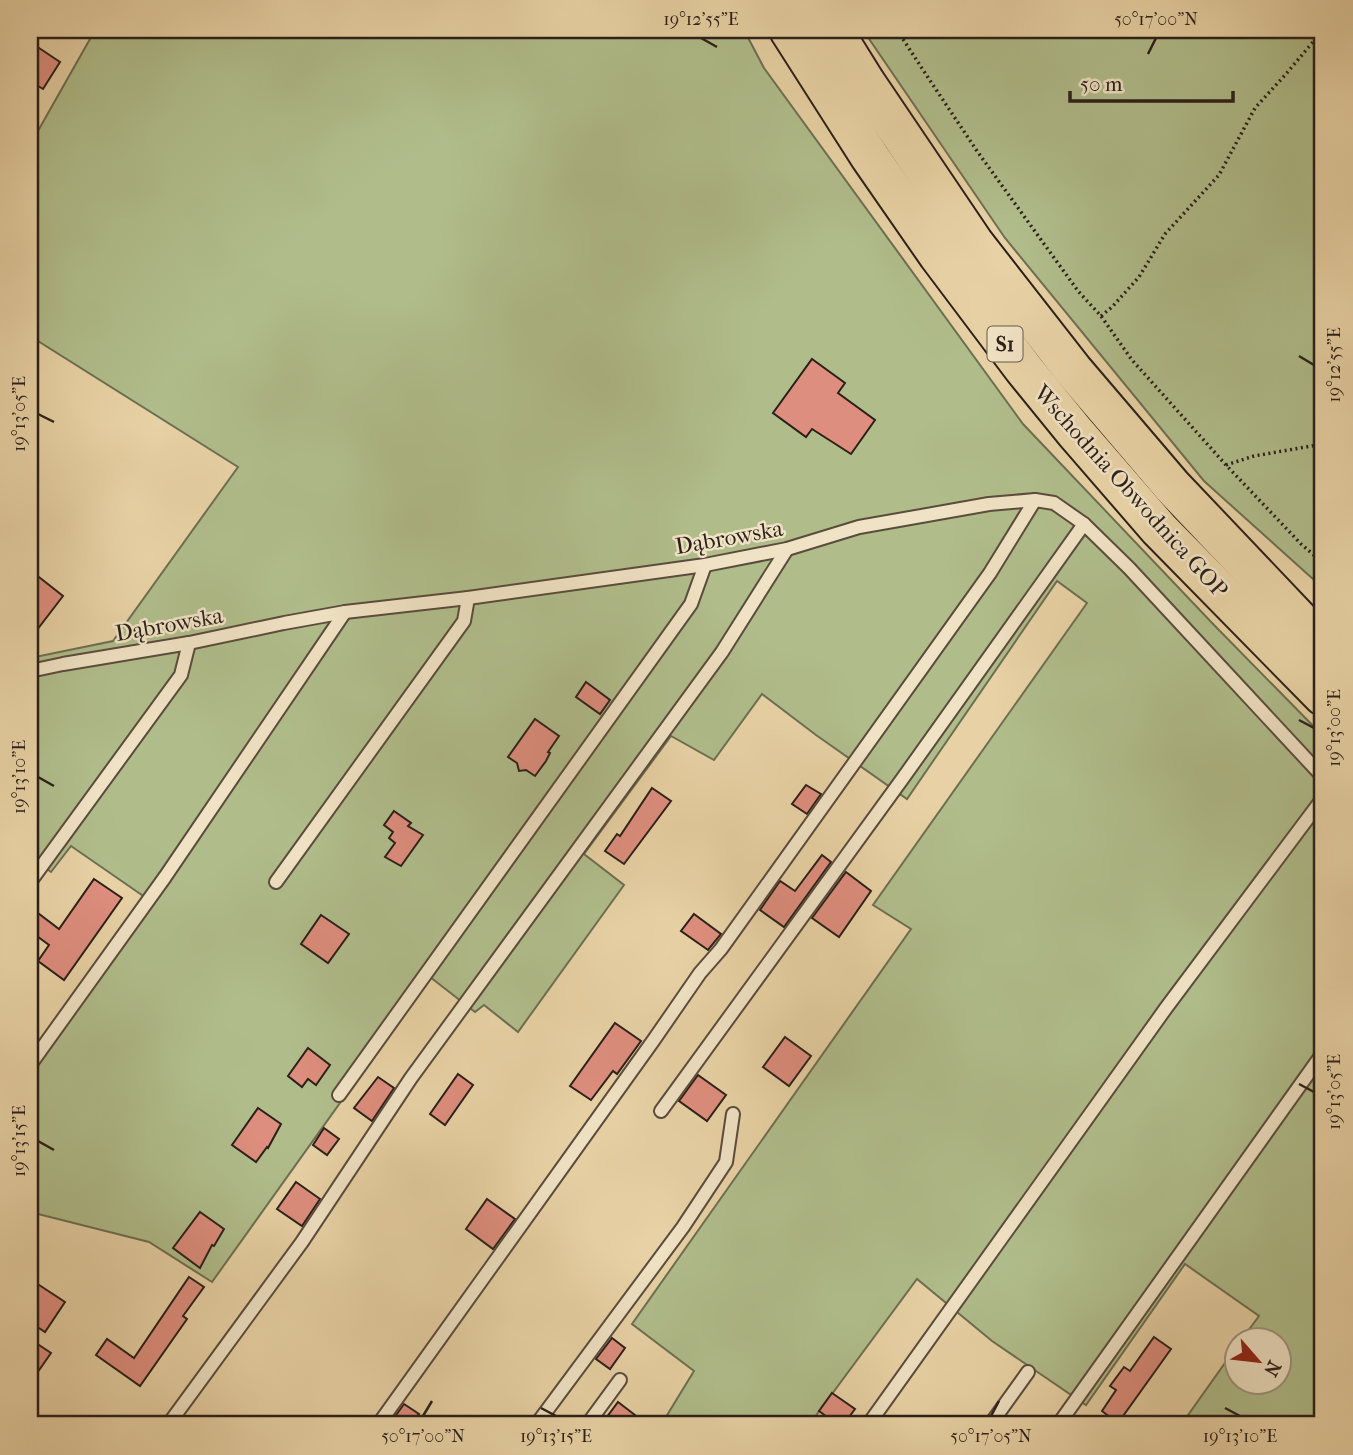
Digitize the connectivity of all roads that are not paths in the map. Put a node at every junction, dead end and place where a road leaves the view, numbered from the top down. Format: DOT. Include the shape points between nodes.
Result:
graph roads {
  1 [pos="789,30"];
  2 [pos="833,30"];
  3 [pos="1035,500"];
  4 [pos="1084,524"];
  5 [pos="787,549"];
  6 [pos="705,565"];
  7 [pos="468,598"];
  8 [pos="345,612"];
  9 [pos="189,643"];
  10 [pos="1323,645"];
  11 [pos="30,671"];
  12 [pos="1323,696"];
  13 [pos="1323,777"];
  14 [pos="1323,798"];
  15 [pos="30,881"];
  16 [pos="276,882"];
  17 [pos="1323,1053"];
  18 [pos="30,1065"];
  19 [pos="339,1095"];
  20 [pos="661,1111"];
  21 [pos="733,1114"];
  22 [pos="1028,1372"];
  23 [pos="621,1380"];
  24 [pos="168,1425"];
  25 [pos="378,1425"];
  26 [pos="536,1425"];
  27 [pos="587,1425"];
  28 [pos="868,1425"];
  29 [pos="990,1425"];
  30 [pos="1058,1425"];
  1 -- 12 [label="highway, Wschodnia Obwodnica GOP / S1" via="870,157 1023,368 1159,529"];
  2 -- 10 [label="highway, Wschodnia Obwodnica GOP / S1" via="974,243 1073,370 1172,486"];
  3 -- 4 [label="lane, Dąbrowska" via="1054,503"];
  3 -- 5 [label="lane, Dąbrowska" via="859,527"];
  3 -- 25 [label="lane" via="990,573"];
  4 -- 13 [label="lane, Dąbrowska"];
  4 -- 20 [label="lane"];
  5 -- 6 [label="lane, Dąbrowska"];
  5 -- 24 [label="lane" via="722,652 411,1077 302,1242"];
  6 -- 7 [label="lane, Dąbrowska"];
  6 -- 19 [label="lane" via="691,604"];
  7 -- 8 [label="lane, Dąbrowska"];
  7 -- 16 [label="lane" via="464,621"];
  8 -- 9 [label="lane, Dąbrowska"];
  8 -- 18 [label="lane" via="165,877"];
  9 -- 11 [label="lane, Dąbrowska"];
  9 -- 15 [label="lane" via="181,675"];
  14 -- 28 [label="lane" via="1166,1008"];
  17 -- 30 [label="lane"];
  21 -- 26 [label="lane" via="726,1162"];
  22 -- 29 [label="lane"];
  23 -- 27 [label="lane"];
}
